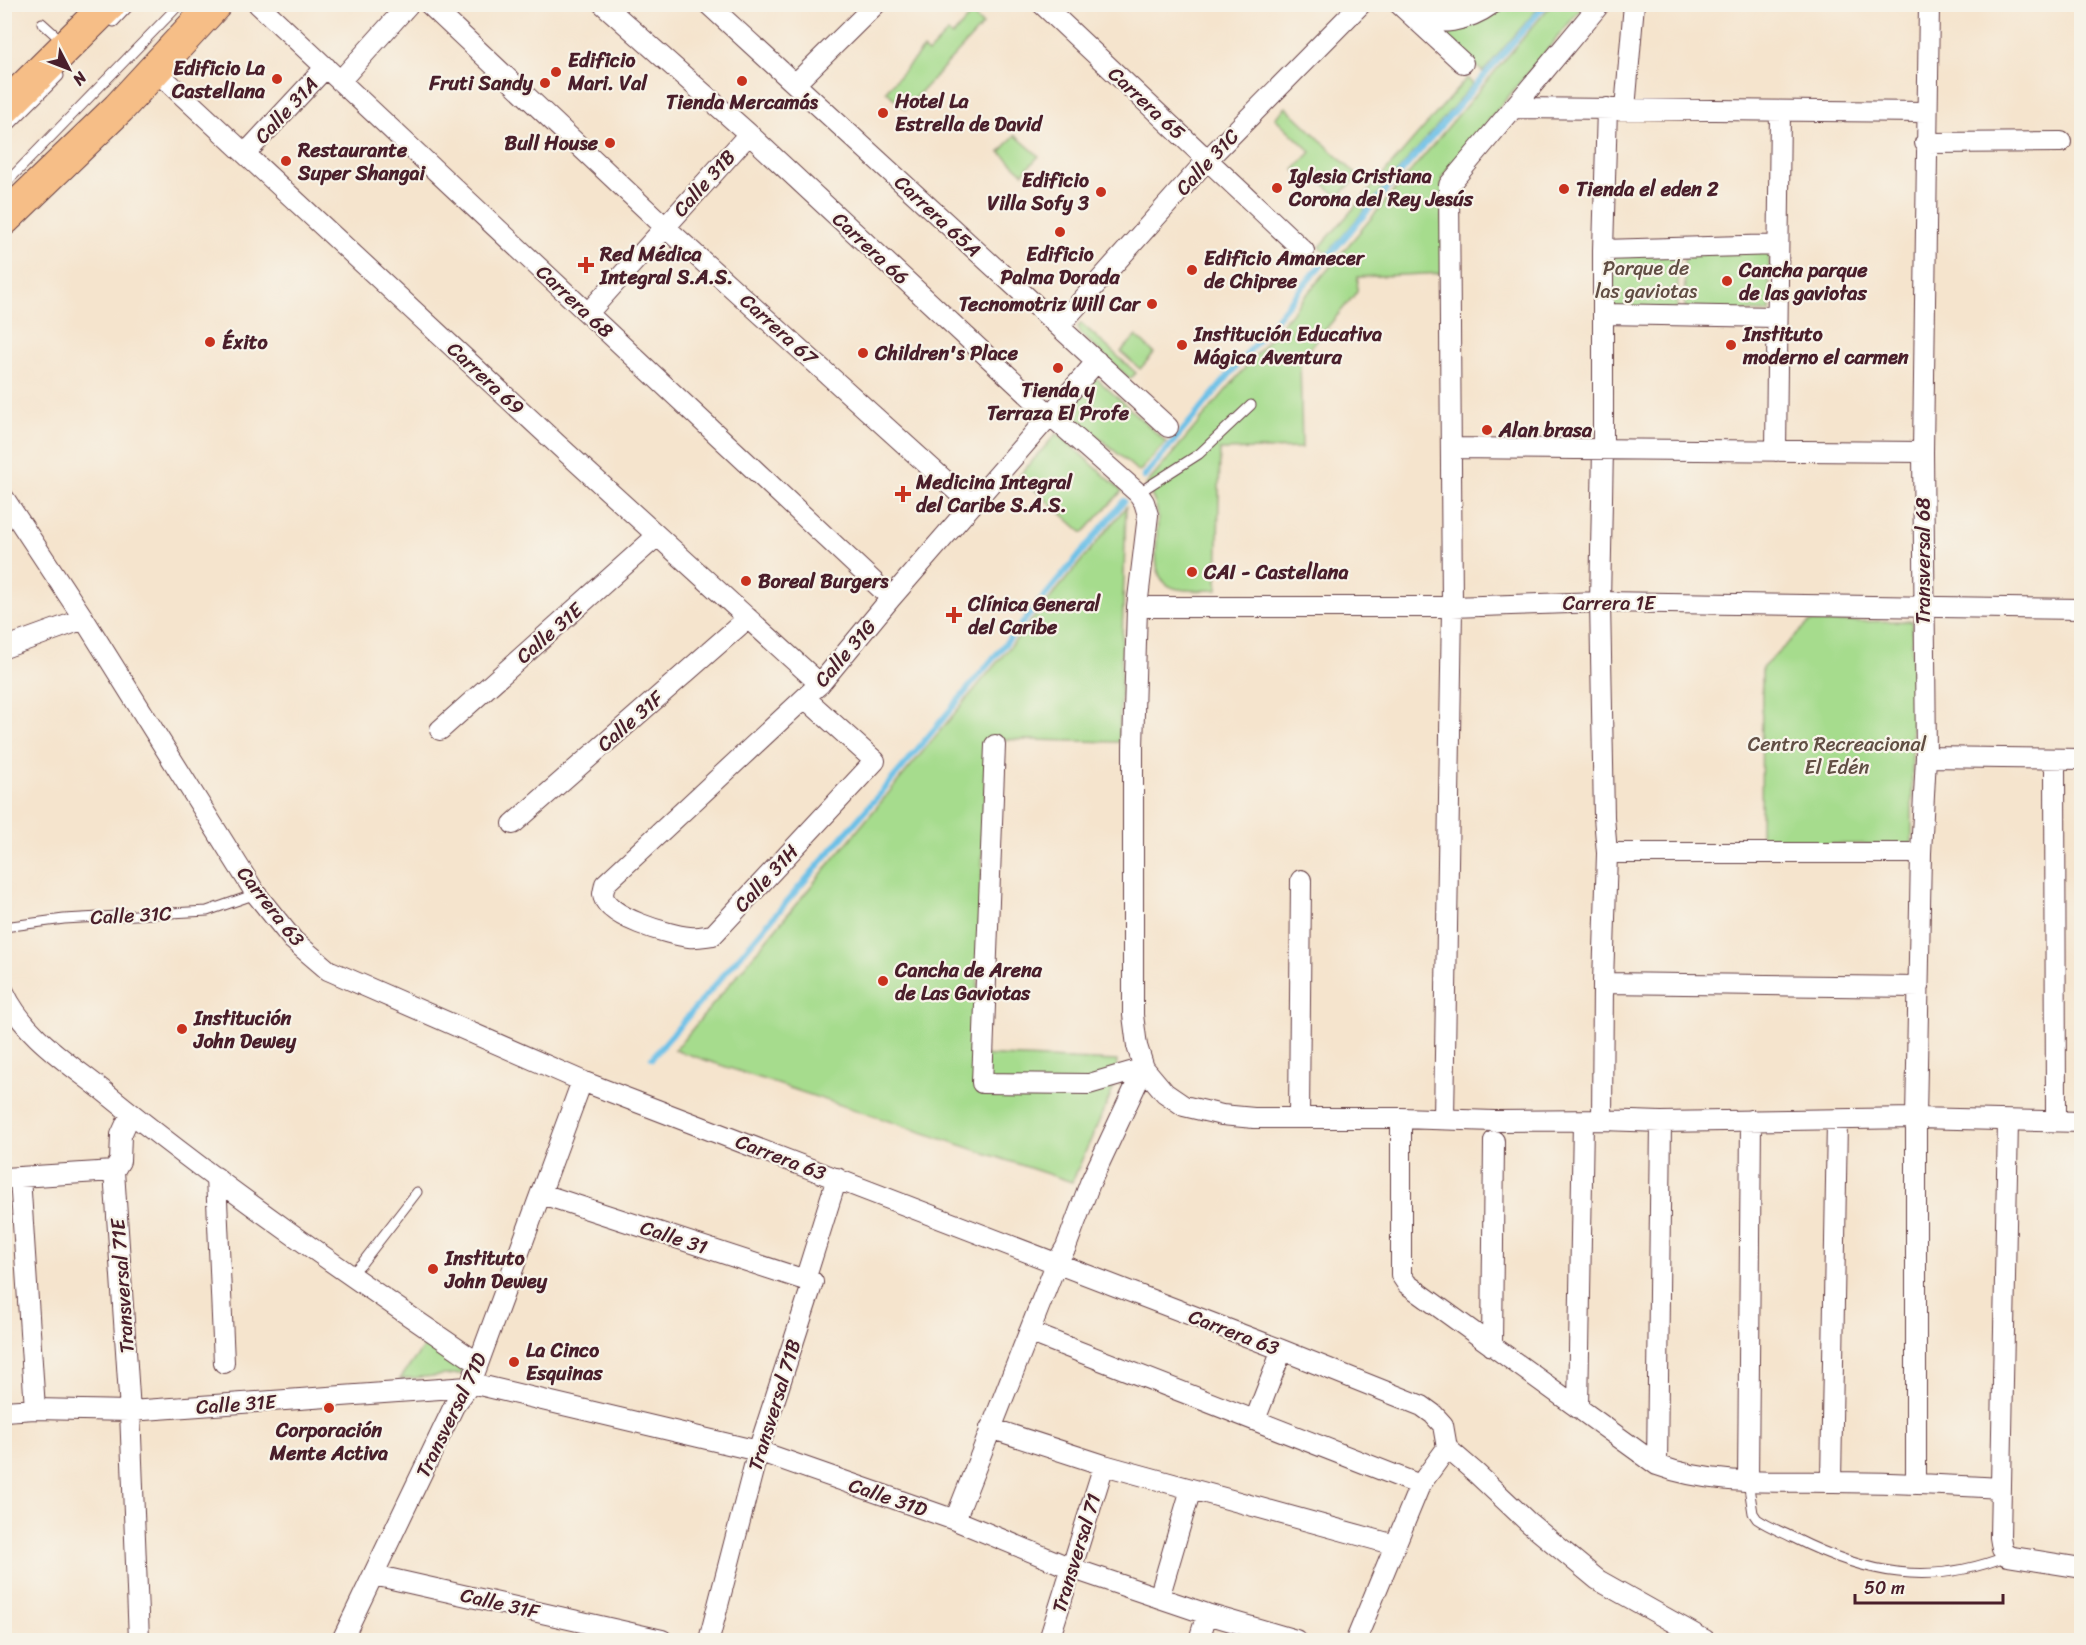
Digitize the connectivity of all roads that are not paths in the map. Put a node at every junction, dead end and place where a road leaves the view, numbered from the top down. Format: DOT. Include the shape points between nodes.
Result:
graph roads {
  1 [pos="131,4"];
  2 [pos="180,4"];
  3 [pos="215,4"];
  4 [pos="258,4"];
  5 [pos="409,4"];
  6 [pos="429,4"];
  7 [pos="603,4"];
  8 [pos="708,4"];
  9 [pos="876,4"];
  10 [pos="1042,4"];
  11 [pos="1360,4"];
  12 [pos="1492,4"];
  13 [pos="1600,4"];
  14 [pos="1634,4"];
  15 [pos="1929,4"];
  16 [pos="1405,10"];
  17 [pos="107,17"];
  18 [pos="42,23"];
  19 [pos="66,59"];
  20 [pos="1463,63"];
  21 [pos="155,70"];
  22 [pos="333,74"];
  23 [pos="795,84"];
  24 [pos="4,108"];
  25 [pos="1513,108"];
  26 [pos="1616,108"];
  27 [pos="1780,111"];
  28 [pos="1926,112"];
  29 [pos="4,131"];
  30 [pos="749,134"];
  31 [pos="2061,142"];
  32 [pos="1926,143"];
  33 [pos="246,153"];
  34 [pos="1207,160"];
  35 [pos="4,185"];
  36 [pos="4,219"];
  37 [pos="666,227"];
  38 [pos="1778,245"];
  39 [pos="1603,250"];
  40 [pos="1304,251"];
  41 [pos="588,314"];
  42 [pos="1603,314"];
  43 [pos="1776,317"];
  44 [pos="1059,326"];
  45 [pos="1097,362"];
  46 [pos="1251,405"];
  47 [pos="1050,415"];
  48 [pos="1168,427"];
  49 [pos="1450,448"];
  50 [pos="1603,448"];
  51 [pos="1776,451"];
  52 [pos="1923,452"];
  53 [pos="1138,493"];
  54 [pos="4,498"];
  55 [pos="972,505"];
  56 [pos="657,536"];
  57 [pos="891,598"];
  58 [pos="1600,602"];
  59 [pos="1924,606"];
  60 [pos="1137,607"];
  61 [pos="1452,607"];
  62 [pos="2082,609"];
  63 [pos="748,618"];
  64 [pos="84,619"];
  65 [pos="4,648"];
  66 [pos="820,684"];
  67 [pos="805,698"];
  68 [pos="440,730"];
  69 [pos="995,746"];
  70 [pos="1926,757"];
  71 [pos="2055,759"];
  72 [pos="2082,759"];
  73 [pos="513,824"];
  74 [pos="1607,852"];
  75 [pos="1921,853"];
  76 [pos="1301,880"];
  77 [pos="256,894"];
  78 [pos="633,920"];
  79 [pos="4,927"];
  80 [pos="1603,983"];
  81 [pos="1919,987"];
  82 [pos="4,992"];
  83 [pos="1144,1068"];
  84 [pos="582,1081"];
  85 [pos="131,1113"];
  86 [pos="1401,1118"];
  87 [pos="1916,1118"];
  88 [pos="1299,1119"];
  89 [pos="1444,1119"];
  90 [pos="1593,1120"];
  91 [pos="1751,1120"];
  92 [pos="1837,1120"];
  93 [pos="2008,1121"];
  94 [pos="2056,1121"];
  95 [pos="1661,1122"];
  96 [pos="2082,1122"];
  97 [pos="1494,1141"];
  98 [pos="114,1171"];
  99 [pos="12,1177"];
  100 [pos="216,1177"];
  101 [pos="837,1178"];
  102 [pos="417,1192"];
  103 [pos="542,1194"];
  104 [pos="1061,1256"];
  105 [pos="350,1275"];
  106 [pos="806,1280"];
  107 [pos="1029,1332"];
  108 [pos="1492,1346"];
  109 [pos="1282,1350"];
  110 [pos="224,1363"];
  111 [pos="478,1364"];
  112 [pos="470,1385"];
  113 [pos="1578,1408"];
  114 [pos="35,1409"];
  115 [pos="4,1411"];
  116 [pos="130,1411"];
  117 [pos="1255,1420"];
  118 [pos="990,1428"];
  119 [pos="1447,1448"];
  120 [pos="758,1450"];
  121 [pos="1104,1465"];
  122 [pos="1657,1465"];
  123 [pos="1748,1481"];
  124 [pos="1832,1482"];
  125 [pos="1916,1483"];
  126 [pos="1420,1485"];
  127 [pos="2001,1488"];
  128 [pos="1191,1489"];
  129 [pos="955,1520"];
  130 [pos="1395,1545"];
  131 [pos="2007,1556"];
  132 [pos="1071,1568"];
  133 [pos="2082,1568"];
  134 [pos="374,1575"];
  135 [pos="1159,1598"];
  136 [pos="1207,1614"];
  137 [pos="1274,1637"];
  138 [pos="139,1641"];
  139 [pos="342,1641"];
  140 [pos="662,1641"];
  141 [pos="709,1641"];
  142 [pos="1049,1641"];
  143 [pos="1199,1641"];
  144 [pos="1296,1641"];
  145 [pos="1356,1641"];
  146 [pos="1705,1641"];
  1 -- 17 [label="lane"];
  2 -- 35 [label="lane"];
  3 -- 21 [label="highway"];
  4 -- 22 [label="street, Carrera 68"];
  5 -- 22 [label="street, Calle 31A"];
  6 -- 37 [label="street, Carrera 67"];
  7 -- 30 [label="street, Carrera 66"];
  8 -- 23 [label="street, Carrera 65A"];
  9 -- 23 [label="street"];
  10 -- 34 [label="street, Carrera 65"];
  11 -- 34 [label="street, Calle 31C"];
  12 -- 16 [label="street" via="1449,21 1426,21"];
  13 -- 25 [label="street"];
  14 -- 26 [label="street"];
  15 -- 28 [label="street, Transversal 68"];
  16 -- 20 [label="street"];
  17 -- 19 [label="highway"];
  18 -- 19 [label="lane"];
  19 -- 24 [label="highway"];
  19 -- 29 [label="lane"];
  21 -- 33 [label="street, Carrera 69"];
  21 -- 36 [label="highway"];
  22 -- 33 [label="street, Calle 31A"];
  22 -- 41 [label="street, Carrera 68"];
  23 -- 44 [label="street, Carrera 65A"];
  25 -- 26 [label="street"];
  25 -- 49 [label="street" via="1449,185"];
  26 -- 27 [label="street"];
  26 -- 39 [label="street"];
  27 -- 28 [label="street"];
  27 -- 38 [label="street"];
  28 -- 32 [label="street, Transversal 68"];
  30 -- 37 [label="street, Calle 31B"];
  30 -- 47 [label="street, Carrera 66"];
  31 -- 32 [label="street"];
  32 -- 52 [label="street, Transversal 68"];
  33 -- 56 [label="street, Carrera 69"];
  34 -- 40 [label="street, Carrera 65"];
  34 -- 44 [label="street, Calle 31C"];
  37 -- 41 [label="street, Calle 31B"];
  37 -- 55 [label="street, Carrera 67"];
  38 -- 39 [label="street"];
  38 -- 43 [label="street"];
  39 -- 42 [label="street"];
  41 -- 57 [label="street, Carrera 68"];
  42 -- 43 [label="street"];
  42 -- 50 [label="street"];
  43 -- 51 [label="street"];
  44 -- 45 [label="street, Carrera 65A"];
  45 -- 47 [label="street, Calle 31G"];
  45 -- 48 [label="street, Carrera 65A"];
  46 -- 53 [label="lane" via="1199,454"];
  47 -- 53 [label="street, Carrera 66"];
  47 -- 55 [label="street, Calle 31G"];
  49 -- 50 [label="street"];
  49 -- 61 [label="street"];
  50 -- 51 [label="street"];
  50 -- 58 [label="street"];
  51 -- 52 [label="street"];
  52 -- 59 [label="street, Transversal 68"];
  53 -- 60 [label="street" via="1148,515"];
  54 -- 64 [label="street, Carrera 63"];
  55 -- 57 [label="street, Calle 31G"];
  56 -- 63 [label="street, Carrera 69"];
  56 -- 68 [label="street, Calle 31E"];
  57 -- 66 [label="street, Calle 31G"];
  58 -- 59 [label="street, Carrera 1E"];
  58 -- 61 [label="street, Carrera 1E"];
  58 -- 74 [label="street"];
  59 -- 62 [label="street, Carrera 1E"];
  59 -- 70 [label="street, Transversal 68"];
  60 -- 61 [label="street, Carrera 1E"];
  60 -- 83 [label="street" via="1132,1015"];
  61 -- 89 [label="street"];
  63 -- 66 [label="street, Carrera 69"];
  63 -- 73 [label="street, Calle 31F"];
  64 -- 65 [label="street"];
  64 -- 77 [label="street, Carrera 63"];
  66 -- 67 [label="street, Calle 31G"];
  67 -- 78 [label="street, Calle 31G" via="605,884 605,901"];
  67 -- 78 [label="street, Calle 31H" via="875,761 713,935 691,937"];
  69 -- 83 [label="street" via="982,1083 1089,1084"];
  70 -- 71 [label="street"];
  70 -- 75 [label="street, Transversal 68"];
  71 -- 72 [label="street"];
  71 -- 94 [label="street"];
  74 -- 75 [label="street"];
  74 -- 80 [label="street"];
  75 -- 81 [label="street, Transversal 68"];
  76 -- 88 [label="street"];
  77 -- 79 [label="lane, Calle 31C" via="207,911 64,919"];
  77 -- 84 [label="street, Carrera 63" via="294,940 328,970"];
  80 -- 81 [label="street"];
  80 -- 90 [label="street"];
  81 -- 87 [label="street, Transversal 68"];
  82 -- 85 [label="street" via="28,1030"];
  83 -- 88 [label="street" via="1165,1093 1184,1106 1222,1114"];
  83 -- 104 [label="street"];
  84 -- 101 [label="street, Carrera 63"];
  84 -- 103 [label="street, Transversal 71D"];
  85 -- 98 [label="street, Transversal 71E" via="121,1135 120,1161"];
  85 -- 100 [label="street"];
  86 -- 88 [label="street"];
  86 -- 89 [label="street"];
  86 -- 108 [label="street" via="1401,1275 1407,1284"];
  87 -- 92 [label="street"];
  87 -- 93 [label="street"];
  87 -- 125 [label="street, Transversal 68"];
  89 -- 90 [label="street"];
  90 -- 95 [label="street"];
  90 -- 113 [label="street"];
  91 -- 92 [label="street"];
  91 -- 95 [label="street"];
  91 -- 123 [label="street"];
  92 -- 124 [label="street"];
  93 -- 94 [label="street"];
  93 -- 127 [label="street"];
  94 -- 96 [label="street"];
  95 -- 122 [label="street"];
  97 -- 108 [label="street"];
  98 -- 99 [label="street"];
  98 -- 116 [label="street, Transversal 71E"];
  99 -- 114 [label="street"];
  100 -- 105 [label="street"];
  100 -- 110 [label="street"];
  101 -- 104 [label="street, Carrera 63"];
  101 -- 106 [label="street, Transversal 71B"];
  102 -- 105 [label="lane"];
  103 -- 106 [label="street, Calle 31"];
  103 -- 111 [label="street, Transversal 71D"];
  104 -- 107 [label="street"];
  104 -- 109 [label="street, Carrera 63"];
  105 -- 111 [label="street"];
  106 -- 120 [label="street, Transversal 71B" via="813,1282"];
  107 -- 117 [label="street"];
  107 -- 118 [label="street"];
  108 -- 113 [label="street"];
  109 -- 117 [label="street"];
  109 -- 119 [label="street, Carrera 63" via="1422,1406 1443,1425"];
  111 -- 112 [label="street, Transversal 71D"];
  112 -- 116 [label="street, Calle 31E"];
  112 -- 120 [label="street, Calle 31D"];
  112 -- 134 [label="street, Transversal 71D" via="454,1406"];
  113 -- 122 [label="street"];
  114 -- 115 [label="street, Calle 31E"];
  114 -- 116 [label="street, Calle 31E"];
  116 -- 138 [label="street, Transversal 71E"];
  117 -- 126 [label="street"];
  118 -- 121 [label="street"];
  118 -- 129 [label="street"];
  119 -- 126 [label="street"];
  119 -- 146 [label="street" via="1598,1580"];
  120 -- 129 [label="street, Calle 31D"];
  120 -- 141 [label="street, Transversal 71B"];
  121 -- 128 [label="street"];
  121 -- 132 [label="street, Transversal 71"];
  122 -- 123 [label="street" via="1703,1478"];
  123 -- 124 [label="street"];
  123 -- 131 [label="lane" via="1757,1519 1818,1551 1857,1565 1890,1573 1936,1574"];
  124 -- 125 [label="street"];
  125 -- 127 [label="street"];
  126 -- 130 [label="street"];
  127 -- 131 [label="street" via="2000,1538"];
  128 -- 130 [label="street"];
  128 -- 135 [label="street"];
  129 -- 132 [label="street, Calle 31D"];
  130 -- 145 [label="street"];
  131 -- 133 [label="street"];
  132 -- 135 [label="street, Calle 31D"];
  132 -- 142 [label="street, Transversal 71"];
  134 -- 139 [label="street, Transversal 71D"];
  134 -- 140 [label="street, Calle 31F"];
  135 -- 136 [label="street, Calle 31D"];
  136 -- 137 [label="street, Calle 31D"];
  136 -- 143 [label="street"];
  137 -- 144 [label="street, Calle 31D"];
}
